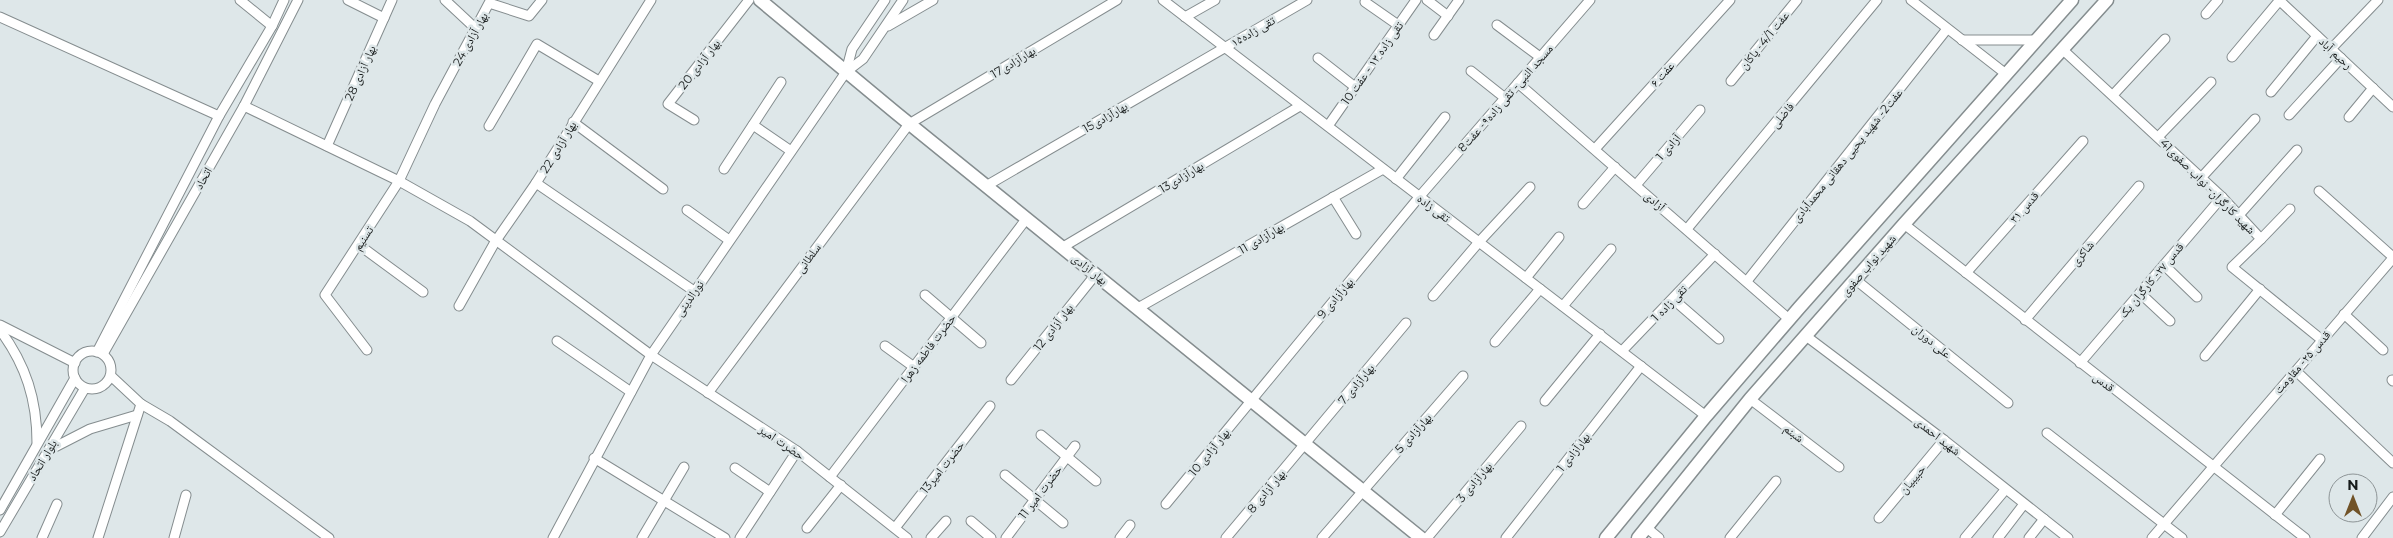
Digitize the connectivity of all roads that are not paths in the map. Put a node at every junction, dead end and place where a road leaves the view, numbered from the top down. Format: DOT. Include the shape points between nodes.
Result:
graph roads {
  1 [pos="240,0"];
  2 [pos="284,0"];
  3 [pos="298,0"];
  4 [pos="348,0"];
  5 [pos="392,0"];
  6 [pos="445,0"];
  7 [pos="542,0"];
  8 [pos="651,0"];
  9 [pos="749,0"];
  10 [pos="760,0"];
  11 [pos="885,0"];
  12 [pos="903,0"];
  13 [pos="933,0"];
  14 [pos="1117,0"];
  15 [pos="1163,0"];
  16 [pos="1215,0"];
  17 [pos="1306,0"];
  18 [pos="1416,0"];
  19 [pos="1427,0"];
  20 [pos="1459,0"];
  21 [pos="1730,0"];
  22 [pos="1797,0"];
  23 [pos="1877,0"];
  24 [pos="1911,0"];
  25 [pos="2072,0"];
  26 [pos="2107,0"];
  27 [pos="2218,0"];
  28 [pos="2279,0"];
  29 [pos="2378,0"];
  30 [pos="1585,1"];
  31 [pos="1365,2"];
  32 [pos="455,3"];
  33 [pos="2206,14"];
  34 [pos="1448,16"];
  35 [pos="0,18"];
  36 [pos="384,18"];
  37 [pos="1185,18"];
  38 [pos="1398,25"];
  39 [pos="1497,25"];
  40 [pos="272,26"];
  41 [pos="886,27"];
  42 [pos="475,28"];
  43 [pos="1947,29"];
  44 [pos="1434,35"];
  45 [pos="2317,36"];
  46 [pos="2165,38"];
  47 [pos="1962,40"];
  48 [pos="2037,40"];
  49 [pos="1225,47"];
  50 [pos="2062,49"];
  51 [pos="2331,49"];
  52 [pos="1540,57"];
  53 [pos="1318,58"];
  54 [pos="2232,58"];
  55 [pos="2341,58"];
  56 [pos="1471,71"];
  57 [pos="846,72"];
  58 [pos="2006,74"];
  59 [pos="599,81"];
  60 [pos="1731,81"];
  61 [pos="781,82"];
  62 [pos="2211,82"];
  63 [pos="1518,83"];
  64 [pos="1355,87"];
  65 [pos="2373,88"];
  66 [pos="2271,92"];
  67 [pos="2114,95"];
  68 [pos="1505,98"];
  69 [pos="2392,104"];
  70 [pos="244,106"];
  71 [pos="1300,106"];
  72 [pos="1700,110"];
  73 [pos="2289,115"];
  74 [pos="219,116"];
  75 [pos="1446,117"];
  76 [pos="2349,117"];
  77 [pos="2255,119"];
  78 [pos="694,120"];
  79 [pos="573,122"];
  80 [pos="909,124"];
  81 [pos="753,125"];
  82 [pos="489,126"];
  83 [pos="1328,126"];
  84 [pos="2158,137"];
  85 [pos="2083,141"];
  86 [pos="327,146"];
  87 [pos="1595,149"];
  88 [pos="2297,150"];
  89 [pos="790,151"];
  90 [pos="1615,167"];
  91 [pos="724,169"];
  92 [pos="1383,169"];
  93 [pos="2201,178"];
  94 [pos="1396,179"];
  95 [pos="399,181"];
  96 [pos="536,183"];
  97 [pos="1636,184"];
  98 [pos="986,186"];
  99 [pos="2139,186"];
  100 [pos="1530,187"];
  101 [pos="662,189"];
  102 [pos="2319,191"];
  103 [pos="1420,196"];
  104 [pos="1333,198"];
  105 [pos="2222,198"];
  106 [pos="1583,204"];
  107 [pos="2290,209"];
  108 [pos="687,210"];
  109 [pos="2239,215"];
  110 [pos="1026,218"];
  111 [pos="1904,224"];
  112 [pos="1687,229"];
  113 [pos="1356,234"];
  114 [pos="1559,237"];
  115 [pos="2261,239"];
  116 [pos="729,240"];
  117 [pos="495,242"];
  118 [pos="1479,242"];
  119 [pos="359,245"];
  120 [pos="1063,247"];
  121 [pos="1611,249"];
  122 [pos="1716,254"];
  123 [pos="2393,258"];
  124 [pos="2164,265"];
  125 [pos="1966,273"];
  126 [pos="1096,274"];
  127 [pos="1526,278"];
  128 [pos="1856,280"];
  129 [pos="1747,281"];
  130 [pos="1540,289"];
  131 [pos="2260,289"];
  132 [pos="694,291"];
  133 [pos="423,292"];
  134 [pos="2140,293"];
  135 [pos="925,295"];
  136 [pos="1433,296"];
  137 [pos="2198,297"];
  138 [pos="1673,299"];
  139 [pos="460,306"];
  140 [pos="1563,306"];
  141 [pos="1138,308"];
  142 [pos="2344,314"];
  143 [pos="951,318"];
  144 [pos="1790,320"];
  145 [pos="2025,320"];
  146 [pos="2170,321"];
  147 [pos="1406,323"];
  148 [pos="0,325"];
  149 [pos="0,330"];
  150 [pos="1600,334"];
  151 [pos="1806,336"];
  152 [pos="1719,339"];
  153 [pos="2322,340"];
  154 [pos="557,341"];
  155 [pos="1495,342"];
  156 [pos="981,343"];
  157 [pos="885,346"];
  158 [pos="368,350"];
  159 [pos="2383,350"];
  160 [pos="1622,351"];
  161 [pos="100,353"];
  162 [pos="651,355"];
  163 [pos="2205,356"];
  164 [pos="75,362"];
  165 [pos="2080,363"];
  166 [pos="1641,366"];
  167 [pos="914,367"];
  168 [pos="2296,370"];
  169 [pos="111,376"];
  170 [pos="1464,376"];
  171 [pos="75,378"];
  172 [pos="1011,380"];
  173 [pos="85,388"];
  174 [pos="631,392"];
  175 [pos="708,393"];
  176 [pos="1750,399"];
  177 [pos="1251,400"];
  178 [pos="1545,401"];
  179 [pos="2008,403"];
  180 [pos="141,404"];
  181 [pos="990,406"];
  182 [pos="137,415"];
  183 [pos="1706,416"];
  184 [pos="1521,426"];
  185 [pos="2048,433"];
  186 [pos="1041,435"];
  187 [pos="1944,440"];
  188 [pos="37,444"];
  189 [pos="1305,444"];
  190 [pos="1074,446"];
  191 [pos="797,451"];
  192 [pos="47,452"];
  193 [pos="1067,456"];
  194 [pos="594,458"];
  195 [pos="2320,459"];
  196 [pos="2393,462"];
  197 [pos="2212,466"];
  198 [pos="684,467"];
  199 [pos="1839,467"];
  200 [pos="735,468"];
  201 [pos="1005,475"];
  202 [pos="830,477"];
  203 [pos="1096,481"];
  204 [pos="1776,481"];
  205 [pos="840,485"];
  206 [pos="1362,490"];
  207 [pos="2006,490"];
  208 [pos="770,492"];
  209 [pos="186,495"];
  210 [pos="2393,497"];
  211 [pos="1035,500"];
  212 [pos="665,502"];
  213 [pos="57,504"];
  214 [pos="1166,504"];
  215 [pos="2024,504"];
  216 [pos="0,510"];
  217 [pos="2275,515"];
  218 [pos="1879,518"];
  219 [pos="2044,519"];
  220 [pos="946,521"];
  221 [pos="971,521"];
  222 [pos="1063,523"];
  223 [pos="2164,524"];
  224 [pos="1130,525"];
  225 [pos="806,528"];
  226 [pos="895,528"];
  227 [pos="1647,528"];
  228 [pos="0,532"];
  229 [pos="42,538"];
  230 [pos="98,538"];
  231 [pos="174,538"];
  232 [pos="329,538"];
  233 [pos="552,538"];
  234 [pos="642,538"];
  235 [pos="725,538"];
  236 [pos="740,538"];
  237 [pos="906,538"];
  238 [pos="932,538"];
  239 [pos="992,538"];
  240 [pos="1006,538"];
  241 [pos="1120,538"];
  242 [pos="1226,538"];
  243 [pos="1322,538"];
  244 [pos="1421,538"];
  245 [pos="1427,538"];
  246 [pos="1506,538"];
  247 [pos="1606,538"];
  248 [pos="1638,538"];
  249 [pos="1659,538"];
  250 [pos="1730,538"];
  251 [pos="1966,538"];
  252 [pos="1998,538"];
  253 [pos="2029,538"];
  254 [pos="2068,538"];
  255 [pos="2152,538"];
  256 [pos="2182,538"];
  257 [pos="2305,538"];
  258 [pos="2362,538"];
  1 -- 40 [label="street"];
  2 -- 40 [label="street, اتحاد"];
  3 -- 70 [label="street, اتحاد"];
  4 -- 36 [label="street"];
  5 -- 36 [label="street, بهار آزادی 28"];
  6 -- 32 [label="street"];
  7 -- 42 [label="street, بهار آزادی 24" via="529,16 489,3"];
  8 -- 59 [label="street, بهار آزادی 22"];
  9 -- 78 [label="street, بهار آزادی 20" via="668,104"];
  10 -- 57 [label="main road, بهار آزادی"];
  11 -- 57 [label="street, نورالدینی" via="852,49"];
  12 -- 41 [label="street, نورالدینی"];
  13 -- 41 [label="street"];
  14 -- 80 [label="street, بهارآزادی17"];
  15 -- 37 [label="street, تقی زاده"];
  16 -- 37 [label="street"];
  17 -- 49 [label="street, تقی زاده۱۵"];
  18 -- 38 [label="street, تقی زاده ۱۳ - عفت 10"];
  19 -- 34 [label="street"];
  20 -- 34 [label="street"];
  21 -- 87 [label="street, عفت ۶"];
  22 -- 60 [label="street, عفت 4/1- پاکان"];
  23 -- 112 [label="street, فاضلی"];
  24 -- 43 [label="street"];
  25 -- 48 [label="main road, شهید نواب صفوی"];
  26 -- 50 [label="main road, شهید نواب صفوی"];
  27 -- 33 [label="street"];
  28 -- 45 [label="street, رحیم آباد"];
  28 -- 54 [label="street"];
  29 -- 51 [label="street"];
  30 -- 52 [label="street, مسجد النبی- تقی زاده۹- عفت8"];
  31 -- 38 [label="street"];
  32 -- 42 [label="street"];
  34 -- 44 [label="street"];
  35 -- 74 [label="street"];
  36 -- 86 [label="street, بهار آزادی 28"];
  37 -- 49 [label="street, تقی زاده"];
  38 -- 64 [label="street, تقی زاده ۱۳ - عفت 10"];
  39 -- 52 [label="street"];
  40 -- 74 [label="street, اتحاد"];
  41 -- 57 [label="street, نورالدینی" via="863,59"];
  42 -- 95 [label="street, بهار آزادی 24"];
  43 -- 47 [label="street"];
  43 -- 129 [label="street, عفت2- شهید یحیی دهقانی محمدآبادی"];
  45 -- 51 [label="street, رحیم آباد"];
  45 -- 66 [label="street"];
  46 -- 67 [label="street"];
  47 -- 48 [label="street"];
  47 -- 58 [label="street"];
  48 -- 58 [label="main road, شهید نواب صفوی"];
  49 -- 71 [label="street, تقی زاده"];
  49 -- 98 [label="street, بهارآزادی15"];
  50 -- 67 [label="street, شهید کارگران- نواب صفوی41"];
  50 -- 111 [label="main road, شهید نواب صفوی"];
  51 -- 55 [label="street, رحیم آباد"];
  52 -- 63 [label="street, مسجد النبی- تقی زاده۹- عفت8"];
  53 -- 64 [label="street"];
  55 -- 65 [label="street, رحیم آباد"];
  55 -- 73 [label="street"];
  56 -- 68 [label="street"];
  57 -- 80 [label="main road, بهار آزادی"];
  57 -- 89 [label="street, نورالدینی"];
  58 -- 144 [label="main road, شهید نواب صفوی"];
  59 -- 79 [label="street, بهار آزادی 22"];
  59 -- 82 [label="street" via="537,44"];
  61 -- 81 [label="street"];
  62 -- 84 [label="street"];
  63 -- 68 [label="street, مسجد النبی- تقی زاده۹- عفت8"];
  63 -- 87 [label="street, آزادی"];
  64 -- 83 [label="street, تقی زاده ۱۳ - عفت 10"];
  65 -- 69 [label="street, رحیم آباد"];
  65 -- 76 [label="street"];
  67 -- 84 [label="street, شهید کارگران- نواب صفوی41"];
  68 -- 103 [label="street, مسجد النبی- تقی زاده۹- عفت8"];
  70 -- 86 [label="street, حضرت امیر"];
  70 -- 161 [label="street, اتحاد"];
  71 -- 83 [label="street, تقی زاده"];
  71 -- 120 [label="street, بهارآزادی13"];
  72 -- 97 [label="street, آزادی 1"];
  74 -- 161 [label="street, اتحاد"];
  75 -- 94 [label="street"];
  77 -- 93 [label="street"];
  79 -- 96 [label="street, بهار آزادی 22"];
  79 -- 101 [label="street"];
  80 -- 98 [label="main road, بهار آزادی"];
  80 -- 175 [label="street, سلطانی"];
  81 -- 89 [label="street"];
  81 -- 91 [label="street"];
  83 -- 92 [label="street, تقی زاده"];
  84 -- 93 [label="street, شهید کارگران- نواب صفوی41"];
  85 -- 125 [label="street, قدس ۳۱"];
  86 -- 95 [label="street, حضرت امیر"];
  87 -- 90 [label="street, آزادی"];
  88 -- 109 [label="street"];
  89 -- 116 [label="street, نورالدینی"];
  90 -- 97 [label="street, آزادی"];
  90 -- 106 [label="street"];
  92 -- 94 [label="street, تقی زاده"];
  92 -- 104 [label="street, بهارآزادی 11"];
  93 -- 105 [label="street, شهید کارگران- نواب صفوی41"];
  94 -- 103 [label="street, تقی زاده"];
  95 -- 117 [label="street, حضرت امیر" via="470,221"];
  95 -- 119 [label="street, تسنیم"];
  96 -- 117 [label="street"];
  96 -- 132 [label="street, بهار آزادی 22"];
  97 -- 112 [label="street, آزادی"];
  98 -- 110 [label="main road, بهار آزادی"];
  99 -- 145 [label="street, شاکری"];
  100 -- 118 [label="street"];
  102 -- 123 [label="street"];
  103 -- 118 [label="street, تقی زاده"];
  103 -- 177 [label="street, بهارآزادی 9"];
  104 -- 113 [label="street"];
  104 -- 141 [label="street, بهارآزادی 11"];
  105 -- 109 [label="street, شهید کارگران- نواب صفوی41"];
  105 -- 124 [label="street, قدس ۲۷- کارگران یک"];
  107 -- 115 [label="street"];
  108 -- 116 [label="street"];
  109 -- 115 [label="street, شهید کارگران- نواب صفوی41"];
  110 -- 120 [label="main road, بهار آزادی"];
  110 -- 143 [label="street, حضرت فاطمه زهرا"];
  111 -- 125 [label="street, قدس"];
  111 -- 128 [label="main road, شهید نواب صفوی"];
  112 -- 122 [label="street, آزادی"];
  114 -- 127 [label="street"];
  115 -- 131 [label="street, شهید کارگران- نواب صفوی41" via="2232,266"];
  116 -- 132 [label="street, نورالدینی"];
  117 -- 139 [label="street"];
  117 -- 162 [label="street, حضرت امیر"];
  118 -- 127 [label="street, تقی زاده"];
  118 -- 136 [label="street"];
  119 -- 133 [label="street"];
  119 -- 158 [label="street, تسنیم" via="325,295"];
  120 -- 126 [label="main road, بهار آزادی"];
  121 -- 140 [label="street"];
  122 -- 129 [label="street, آزادی"];
  122 -- 138 [label="street, تقی زاده 1"];
  123 -- 142 [label="street, قدس ۲۵- مقاومت"];
  124 -- 134 [label="street, قدس ۲۷- کارگران یک"];
  124 -- 137 [label="street"];
  125 -- 145 [label="street, قدس"];
  126 -- 141 [label="main road, بهار آزادی"];
  126 -- 172 [label="street, بهار آزادی 12"];
  127 -- 130 [label="street, تقی زاده"];
  128 -- 151 [label="main road, شهید نواب صفوی"];
  128 -- 179 [label="street, علی دوران"];
  129 -- 144 [label="street, آزادی"];
  130 -- 140 [label="street, تقی زاده"];
  130 -- 155 [label="street"];
  131 -- 153 [label="street, شهید کارگران- نواب صفوی41"];
  131 -- 163 [label="street"];
  132 -- 162 [label="street, نورالدینی"];
  134 -- 146 [label="street"];
  134 -- 165 [label="street, قدس ۲۷- کارگران یک"];
  135 -- 143 [label="street"];
  138 -- 152 [label="street"];
  138 -- 160 [label="street, تقی زاده 1"];
  140 -- 150 [label="street, تقی زاده"];
  141 -- 177 [label="main road, بهار آزادی"];
  142 -- 153 [label="street, قدس ۲۵- مقاومت"];
  142 -- 159 [label="street"];
  143 -- 156 [label="street"];
  143 -- 167 [label="street, حضرت فاطمه زهرا"];
  144 -- 183 [label="main road, شهید نواب صفوی"];
  145 -- 165 [label="street, قدس"];
  147 -- 189 [label="street, بهارآزادی 7"];
  148 -- 164 [label="street"];
  149 -- 188 [label="street" via="15,350 29,381 36,409"];
  150 -- 160 [label="street, تقی زاده"];
  150 -- 178 [label="street"];
  151 -- 176 [label="main road, شهید نواب صفوی"];
  151 -- 187 [label="street, شهید احمدی"];
  153 -- 168 [label="street, قدس ۲۵- مقاومت"];
  154 -- 174 [label="street"];
  157 -- 167 [label="street"];
  160 -- 166 [label="street, تقی زاده"];
  161 -- 164 [label="street" via="84,353"];
  161 -- 169 [label="street" via="111,364"];
  162 -- 174 [label="street, نورالدینی"];
  162 -- 175 [label="street, حضرت امیر"];
  164 -- 171 [label="street"];
  165 -- 197 [label="street, قدس"];
  166 -- 183 [label="street, تقی زاده"];
  166 -- 246 [label="street, بهارآزادی 1"];
  167 -- 202 [label="street, حضرت فاطمه زهرا"];
  168 -- 196 [label="street"];
  168 -- 197 [label="street, قدس ۲۵- مقاومت"];
  169 -- 173 [label="street" via="100,388"];
  169 -- 180 [label="street"];
  170 -- 206 [label="street, بهارآزادی 5"];
  171 -- 173 [label="street"];
  171 -- 188 [label="street, بلوار اتحاد"];
  173 -- 192 [label="street, بلوار اتحاد"];
  174 -- 194 [label="street, نورالدینی"];
  175 -- 191 [label="street, حضرت امیر"];
  176 -- 199 [label="street, شبنم"];
  176 -- 227 [label="main road, شهید نواب صفوی"];
  177 -- 189 [label="main road, بهار آزادی"];
  177 -- 214 [label="street, بهار آزادی 10"];
  180 -- 182 [label="street"];
  180 -- 232 [label="street" via="170,421"];
  181 -- 226 [label="street, حضرت امیر13"];
  182 -- 192 [label="street" via="90,429"];
  182 -- 230 [label="street"];
  183 -- 247 [label="main road, شهید نواب صفوی"];
  184 -- 245 [label="street, بهارآزادی 3"];
  185 -- 223 [label="street"];
  186 -- 193 [label="street"];
  187 -- 207 [label="street, شهید احمدی"];
  187 -- 218 [label="street, حبیبیان"];
  188 -- 216 [label="street, بلوار اتحاد"];
  189 -- 206 [label="main road, بهار آزادی"];
  189 -- 242 [label="street, بهار آزادی 8"];
  190 -- 193 [label="street, حضرت امیر 11"];
  191 -- 202 [label="street, حضرت امیر"];
  191 -- 208 [label="street"];
  192 -- 228 [label="street, بلوار اتحاد"];
  193 -- 203 [label="street"];
  193 -- 211 [label="street, حضرت امیر 11"];
  194 -- 212 [label="street"];
  194 -- 233 [label="street, نورالدینی"];
  195 -- 217 [label="street"];
  197 -- 217 [label="street, قدس"];
  197 -- 223 [label="street, قدس ۲۵- مقاومت"];
  198 -- 212 [label="street"];
  200 -- 208 [label="street"];
  201 -- 211 [label="street"];
  202 -- 205 [label="street, حضرت امیر"];
  204 -- 250 [label="street"];
  205 -- 225 [label="street"];
  205 -- 226 [label="street, حضرت امیر"];
  206 -- 243 [label="street, بهارآزادی 5"];
  206 -- 244 [label="main road, بهار آزادی"];
  207 -- 215 [label="street, شهید احمدی"];
  207 -- 251 [label="street"];
  208 -- 236 [label="street"];
  209 -- 231 [label="street"];
  210 -- 258 [label="street"];
  211 -- 222 [label="street"];
  211 -- 240 [label="street, حضرت امیر 11"];
  212 -- 234 [label="street"];
  212 -- 235 [label="street"];
  213 -- 229 [label="street"];
  215 -- 219 [label="street, شهید احمدی"];
  215 -- 252 [label="street"];
  217 -- 257 [label="street, قدس"];
  219 -- 253 [label="street"];
  219 -- 254 [label="street, شهید احمدی"];
  220 -- 238 [label="street"];
  221 -- 239 [label="street"];
  223 -- 255 [label="street, قدس ۲۵- مقاومت"];
  223 -- 256 [label="street"];
  224 -- 241 [label="street"];
  226 -- 237 [label="street, حضرت امیر"];
  227 -- 248 [label="main road, شهید نواب صفوی"];
  227 -- 249 [label="street"];
}
